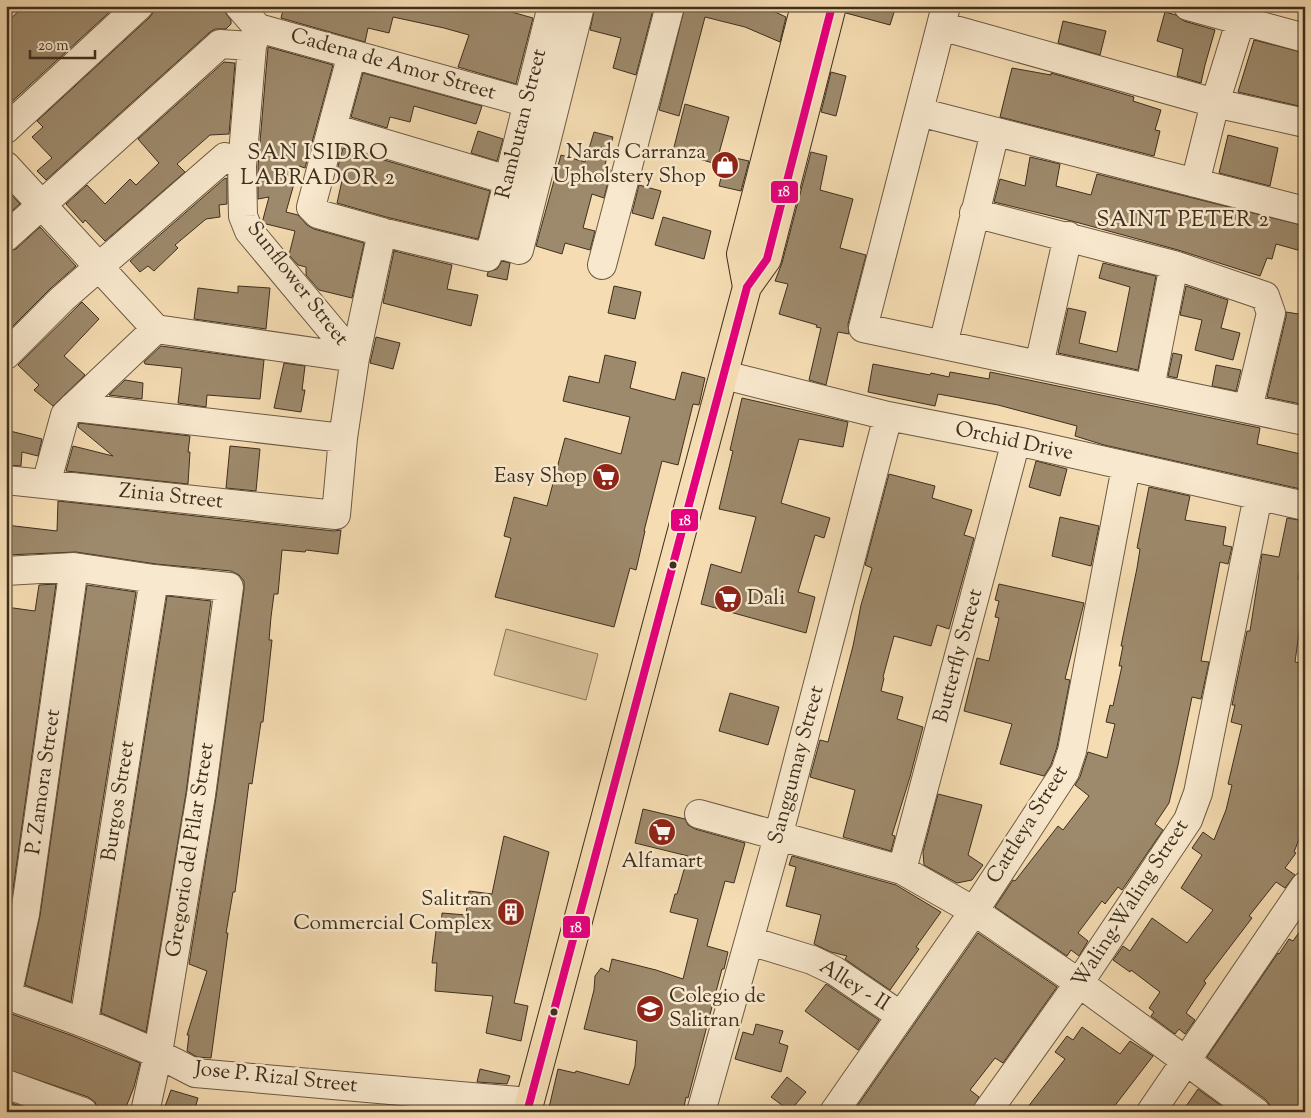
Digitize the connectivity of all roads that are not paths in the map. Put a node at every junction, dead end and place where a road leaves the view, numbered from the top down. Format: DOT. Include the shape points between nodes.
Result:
graph roads {
  1 [pos="139,6"];
  2 [pos="239,6"];
  3 [pos="580,6"];
  4 [pos="670,6"];
  5 [pos="805,6"];
  6 [pos="832,6"];
  7 [pos="1188,6"];
  8 [pos="546,8"];
  9 [pos="1243,14"];
  10 [pos="944,16"];
  11 [pos="255,37"];
  12 [pos="1305,38"];
  13 [pos="352,54"];
  14 [pos="528,103"];
  15 [pos="1216,103"];
  16 [pos="919,112"];
  17 [pos="1305,123"];
  18 [pos="332,128"];
  19 [pos="6,129"];
  20 [pos="995,132"];
  21 [pos="6,166"];
  22 [pos="242,166"];
  23 [pos="508,180"];
  24 [pos="1195,183"];
  25 [pos="42,205"];
  26 [pos="1305,211"];
  27 [pos="974,213"];
  28 [pos="382,232"];
  29 [pos="1068,236"];
  30 [pos="6,238"];
  31 [pos="493,242"];
  32 [pos="602,265"];
  33 [pos="1174,265"];
  34 [pos="99,267"];
  35 [pos="747,287"];
  36 [pos="156,329"];
  37 [pos="943,345"];
  38 [pos="6,356"];
  39 [pos="355,358"];
  40 [pos="1039,365"];
  41 [pos="724,375"];
  42 [pos="1150,388"];
  43 [pos="73,407"];
  44 [pos="1248,409"];
  45 [pos="888,416"];
  46 [pos="1305,421"];
  47 [pos="343,438"];
  48 [pos="1016,441"];
  49 [pos="1126,467"];
  50 [pos="6,480"];
  51 [pos="46,484"];
  52 [pos="1258,496"];
  53 [pos="1305,506"];
  54 [pos="74,567"];
  55 [pos="6,571"];
  56 [pos="154,579"];
  57 [pos="699,814"];
  58 [pos="778,836"];
  59 [pos="902,870"];
  60 [pos="1305,886"];
  61 [pos="974,911"];
  62 [pos="750,941"];
  63 [pos="1079,984"];
  64 [pos="7,995"];
  65 [pos="901,1016"];
  66 [pos="84,1022"];
  67 [pos="158,1053"];
  68 [pos="1186,1060"];
  69 [pos="6,1084"];
  70 [pos="528,1107"];
  71 [pos="83,1112"];
  72 [pos="145,1112"];
  73 [pos="700,1112"];
  74 [pos="834,1112"];
  75 [pos="987,1112"];
  76 [pos="1151,1112"];
  77 [pos="1256,1112"];
  1 -- 19 [label="street"];
  2 -- 11 [label="street"];
  3 -- 31 [label="street" via="519,250"];
  4 -- 32 [label="street"];
  5 -- 35 [label="main road" via="740,254"];
  6 -- 35 [label="main road" via="766,259"];
  7 -- 9 [label="street"];
  8 -- 14 [label="street, Rambutan Street"];
  9 -- 12 [label="street"];
  9 -- 15 [label="street"];
  10 -- 15 [label="street"];
  10 -- 16 [label="street"];
  11 -- 13 [label="street, Cadena de Amor Street"];
  11 -- 22 [label="street, Sunflower Street"];
  11 -- 25 [label="street, Cadena de Amor Street" via="220,44"];
  13 -- 14 [label="street, Cadena de Amor Street"];
  13 -- 18 [label="street"];
  14 -- 23 [label="street, Rambutan Street"];
  15 -- 17 [label="street"];
  15 -- 24 [label="street"];
  16 -- 20 [label="street"];
  16 -- 37 [label="street" via="863,328"];
  18 -- 23 [label="street"];
  18 -- 28 [label="street" via="311,207 318,214"];
  20 -- 24 [label="street"];
  20 -- 27 [label="street"];
  21 -- 25 [label="street"];
  22 -- 34 [label="street" via="225,157"];
  22 -- 39 [label="street, Sunflower Street" via="243,216 249,231"];
  23 -- 31 [label="street, Rambutan Street"];
  24 -- 26 [label="street"];
  25 -- 30 [label="street, Cadena de Amor Street"];
  25 -- 34 [label="street"];
  27 -- 29 [label="street"];
  27 -- 37 [label="street"];
  28 -- 31 [label="street" via="487,257"];
  28 -- 39 [label="street"];
  29 -- 33 [label="street"];
  29 -- 40 [label="street"];
  33 -- 42 [label="street"];
  33 -- 44 [label="street" via="1265,296 1271,313"];
  34 -- 36 [label="street"];
  34 -- 38 [label="street"];
  35 -- 41 [label="main road"];
  36 -- 39 [label="street"];
  36 -- 43 [label="street"];
  37 -- 40 [label="street"];
  39 -- 47 [label="street"];
  40 -- 42 [label="street"];
  41 -- 45 [label="street, Orchid Drive"];
  41 -- 70 [label="main road"];
  42 -- 44 [label="street"];
  43 -- 47 [label="street"];
  43 -- 51 [label="street" via="65,415"];
  44 -- 46 [label="street"];
  45 -- 48 [label="street, Orchid Drive"];
  45 -- 58 [label="street, Sanggumay Street"];
  47 -- 51 [label="street, Zinia Street" via="336,515"];
  48 -- 49 [label="street, Orchid Drive"];
  48 -- 59 [label="street, Butterfly Street"];
  49 -- 52 [label="street, Orchid Drive"];
  49 -- 61 [label="street, Cattleya Street" via="1072,751 1065,772"];
  50 -- 51 [label="street, Zinia Street"];
  52 -- 53 [label="street, Orchid Drive"];
  52 -- 63 [label="street, Waling-Waling Street" via="1192,811"];
  54 -- 55 [label="street"];
  54 -- 56 [label="street"];
  54 -- 64 [label="street, P. Zamora Street" via="25,914"];
  56 -- 66 [label="street, Burgos Street"];
  56 -- 67 [label="street, Gregorio del Pilar Street" via="229,587 201,795"];
  57 -- 58 [label="street"];
  58 -- 59 [label="street"];
  58 -- 62 [label="street, Sanggumay Street"];
  59 -- 61 [label="street"];
  60 -- 68 [label="street"];
  61 -- 63 [label="street"];
  61 -- 65 [label="street, Cattleya Street"];
  62 -- 65 [label="street, Alley - II" via="812,960 835,971"];
  62 -- 73 [label="street, Sanggumay Street"];
  63 -- 68 [label="street"];
  63 -- 75 [label="street, Waling-Waling Street"];
  64 -- 66 [label="street, Jose P. Rizal Street"];
  65 -- 74 [label="street, Cattleya Street"];
  66 -- 67 [label="street, Jose P. Rizal Street"];
  67 -- 70 [label="street, Jose P. Rizal Street" via="196,1073"];
  67 -- 72 [label="street, Gregorio del Pilar Street"];
  68 -- 76 [label="street"];
  68 -- 77 [label="street"];
  69 -- 71 [label="street"];
}
